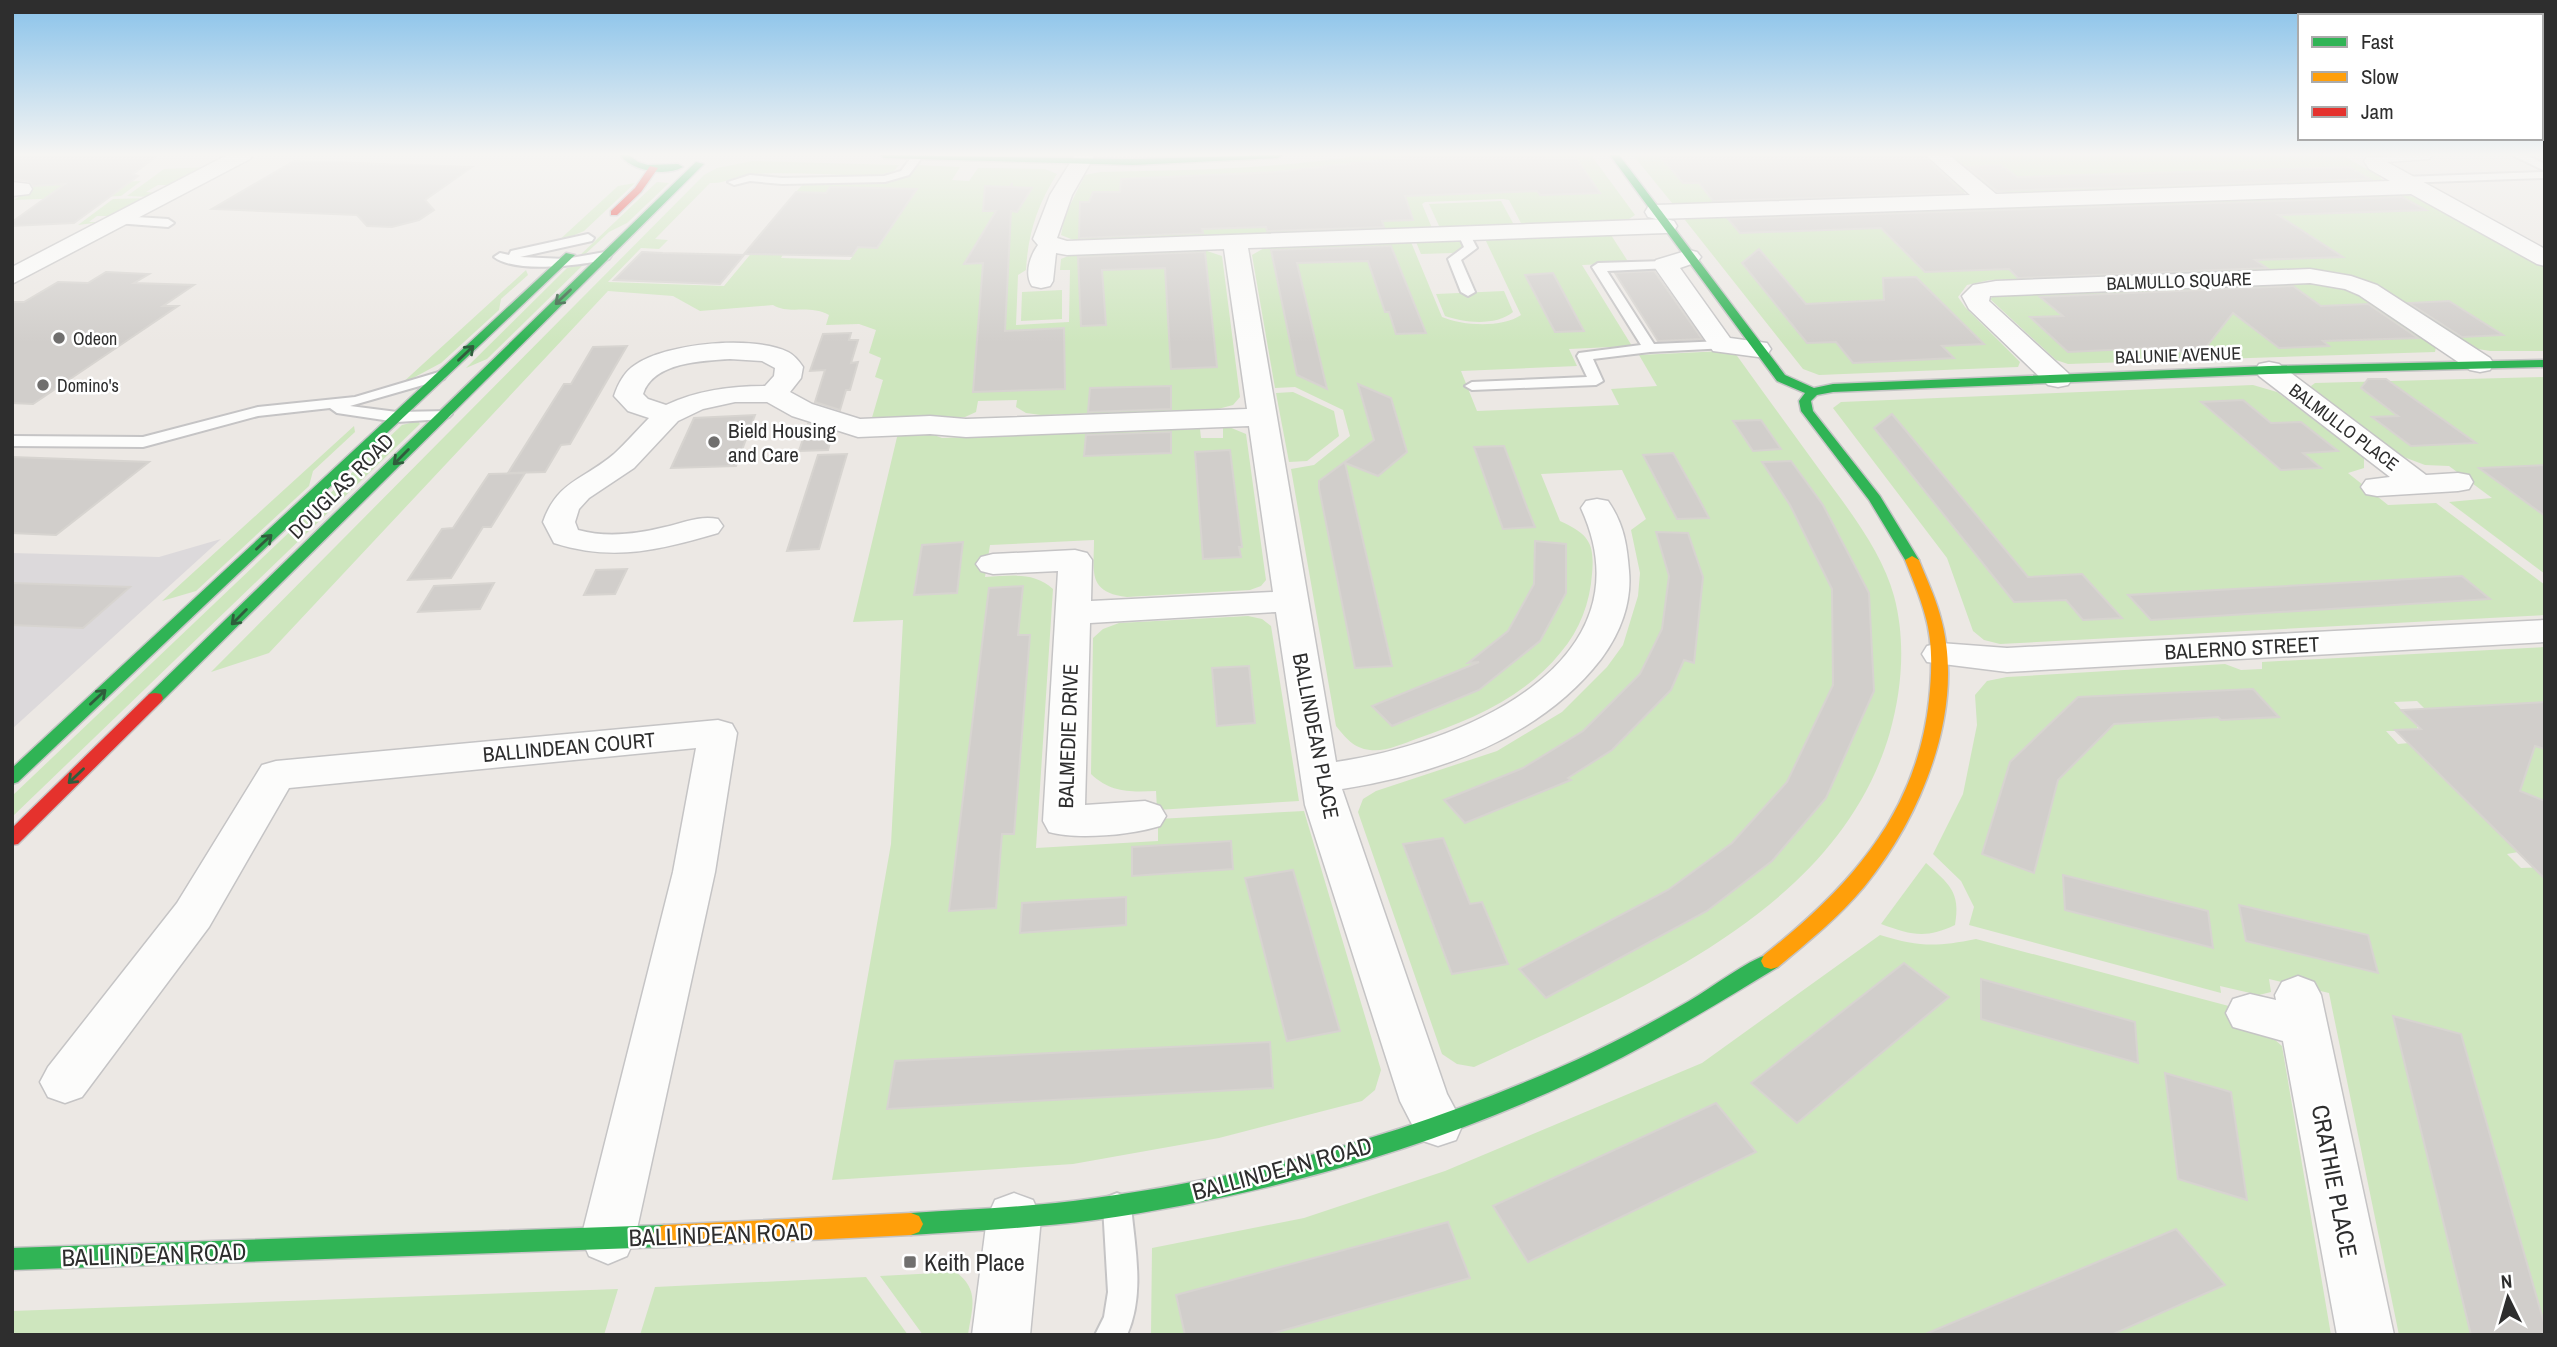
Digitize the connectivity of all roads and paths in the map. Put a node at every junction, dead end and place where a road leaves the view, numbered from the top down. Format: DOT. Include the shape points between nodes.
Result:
graph roads {
  1 [pos="124,218"];
  2 [pos="609,218"];
  3 [pos="646,218"];
  4 [pos="1050,218"];
  5 [pos="1682,218"];
  6 [pos="2470,218"];
  7 [pos="1661,219"];
  8 [pos="120,220"];
  9 [pos="168,223"];
  10 [pos="1464,234"];
  11 [pos="588,238"];
  12 [pos="1235,242"];
  13 [pos="1050,245"];
  14 [pos="26,247"];
  15 [pos="68,248"];
  16 [pos="605,256"];
  17 [pos="2545,259"];
  18 [pos="1677,261"];
  19 [pos="559,264"];
  20 [pos="12,277"];
  21 [pos="1041,281"];
  22 [pos="1468,292"];
  23 [pos="1721,345"];
  24 [pos="1650,348"];
  25 [pos="1758,349"];
  26 [pos="2545,363"];
  27 [pos="2480,364"];
  28 [pos="2269,370"];
  29 [pos="443,374"];
  30 [pos="2058,379"];
  31 [pos="1472,386"];
  32 [pos="1813,392"];
  33 [pos="773,394"];
  34 [pos="325,407"];
  35 [pos="444,414"];
  36 [pos="668,415"];
  37 [pos="397,417"];
  38 [pos="1262,417"];
  39 [pos="12,441"];
  40 [pos="2458,482"];
  41 [pos="2419,484"];
  42 [pos="2377,487"];
  43 [pos="1597,508"];
  44 [pos="707,526"];
  45 [pos="993,564"];
  46 [pos="1292,601"];
  47 [pos="1073,613"];
  48 [pos="2545,631"];
  49 [pos="1940,654"];
  50 [pos="12,778"];
  51 [pos="1319,778"];
  52 [pos="1145,816"];
  53 [pos="12,839"];
  54 [pos="2249,1013"];
  55 [pos="65,1082"];
  56 [pos="1438,1124"];
  57 [pos="1117,1206"];
  58 [pos="1014,1218"];
  59 [pos="608,1238"];
  60 [pos="12,1259"];
  61 [pos="1001,1335"];
  62 [pos="1110,1335"];
  63 [pos="2366,1335"];
  1 -- 8 [label="street"];
  2 -- 11 [label="street, DOUGLAS ROAD"];
  3 -- 16 [label="street, DOUGLAS ROAD"];
  4 -- 13 [label="street" via="1045,239"];
  5 -- 7 [label="street"];
  6 -- 17 [label="street"];
  7 -- 10 [label="street"];
  7 -- 18 [label="street"];
  8 -- 9 [label="lane"];
  8 -- 15 [label="street"];
  10 -- 12 [label="street"];
  10 -- 22 [label="lane" via="1471,248 1454,259"];
  11 -- 19 [label="street, DOUGLAS ROAD"];
  11 -- 19 [label="lane" via="500,257"];
  12 -- 13 [label="street"];
  12 -- 38 [label="street, BALLINDEAN PLACE"];
  13 -- 21 [label="street" via="1042,256"];
  14 -- 15 [label="street"];
  15 -- 20 [label="street"];
  16 -- 19 [label="lane"];
  16 -- 35 [label="street, DOUGLAS ROAD, one-way"];
  18 -- 23 [label="street"];
  18 -- 24 [label="lane" via="1598,267"];
  18 -- 25 [label="street"];
  29 -- 19 [label="street, DOUGLAS ROAD, one-way"];
  23 -- 24 [label="lane"];
  23 -- 25 [label="street"];
  24 -- 31 [label="lane" via="1584,356 1596,381"];
  25 -- 32 [label="street" via="1781,377"];
  26 -- 27 [label="street, BALUNIE AVENUE"];
  27 -- 28 [label="street, BALUNIE AVENUE"];
  27 -- 30 [label="street, BALMULLO SQUARE" via="2368,290 2329,278 1996,288 1975,296 1978,304"];
  28 -- 30 [label="street, BALUNIE AVENUE"];
  28 -- 41 [label="street, BALMULLO PLACE"];
  29 -- 34 [label="lane" via="388,394"];
  29 -- 37 [label="street, DOUGLAS ROAD"];
  30 -- 32 [label="street, BALUNIE AVENUE"];
  32 -- 49 [label="street, BALLINDEAN ROAD" via="1805,401 1807,411 1908,551 1929,598"];
  33 -- 36 [label="street" via="708,399"];
  33 -- 36 [label="street" via="787,378 789,367 779,357 759,352 698,354 647,369 631,384 628,396 638,405"];
  33 -- 38 [label="street" via="802,410 858,428 996,416"];
  34 -- 37 [label="lane"];
  34 -- 39 [label="lane" via="258,412 143,442"];
  35 -- 37 [label="lane"];
  35 -- 53 [label="street, DOUGLAS ROAD, one-way"];
  36 -- 44 [label="street" via="624,462 578,491 564,507 559,522 565,536 614,545 653,541"];
  50 -- 37 [label="street, DOUGLAS ROAD, one-way"];
  38 -- 46 [label="street, BALLINDEAN PLACE"];
  40 -- 41 [label="street, BALMULLO PLACE"];
  41 -- 42 [label="street, BALMULLO PLACE"];
  43 -- 51 [label="street" via="1615,567 1612,602 1592,649 1546,698 1484,735 1402,764"];
  45 -- 47 [label="street, BALMEDIE DRIVE" via="1075,560"];
  46 -- 47 [label="street"];
  46 -- 51 [label="street, BALLINDEAN PLACE"];
  47 -- 52 [label="street, BALMEDIE DRIVE" via="1064,821"];
  48 -- 49 [label="street, BALERNO STREET" via="2007,660"];
  49 -- 56 [label="street, BALLINDEAN ROAD" via="1940,715 1922,776 1892,838 1839,905 1772,961 1671,1024 1563,1078"];
  51 -- 56 [label="street, BALLINDEAN PLACE" via="1421,1088"];
  54 -- 63 [label="street, CRATHIE PLACE" via="2302,1011"];
  55 -- 59 [label="street, BALLINDEAN COURT" via="193,915 276,775 718,733 694,872"];
  56 -- 57 [label="street, BALLINDEAN ROAD" via="1229,1186"];
  57 -- 58 [label="street, BALLINDEAN ROAD"];
  57 -- 62 [label="lane" via="1123,1297"];
  58 -- 59 [label="street, BALLINDEAN ROAD" via="785,1233"];
  58 -- 61 [label="street"];
  59 -- 60 [label="street, BALLINDEAN ROAD"];
}
